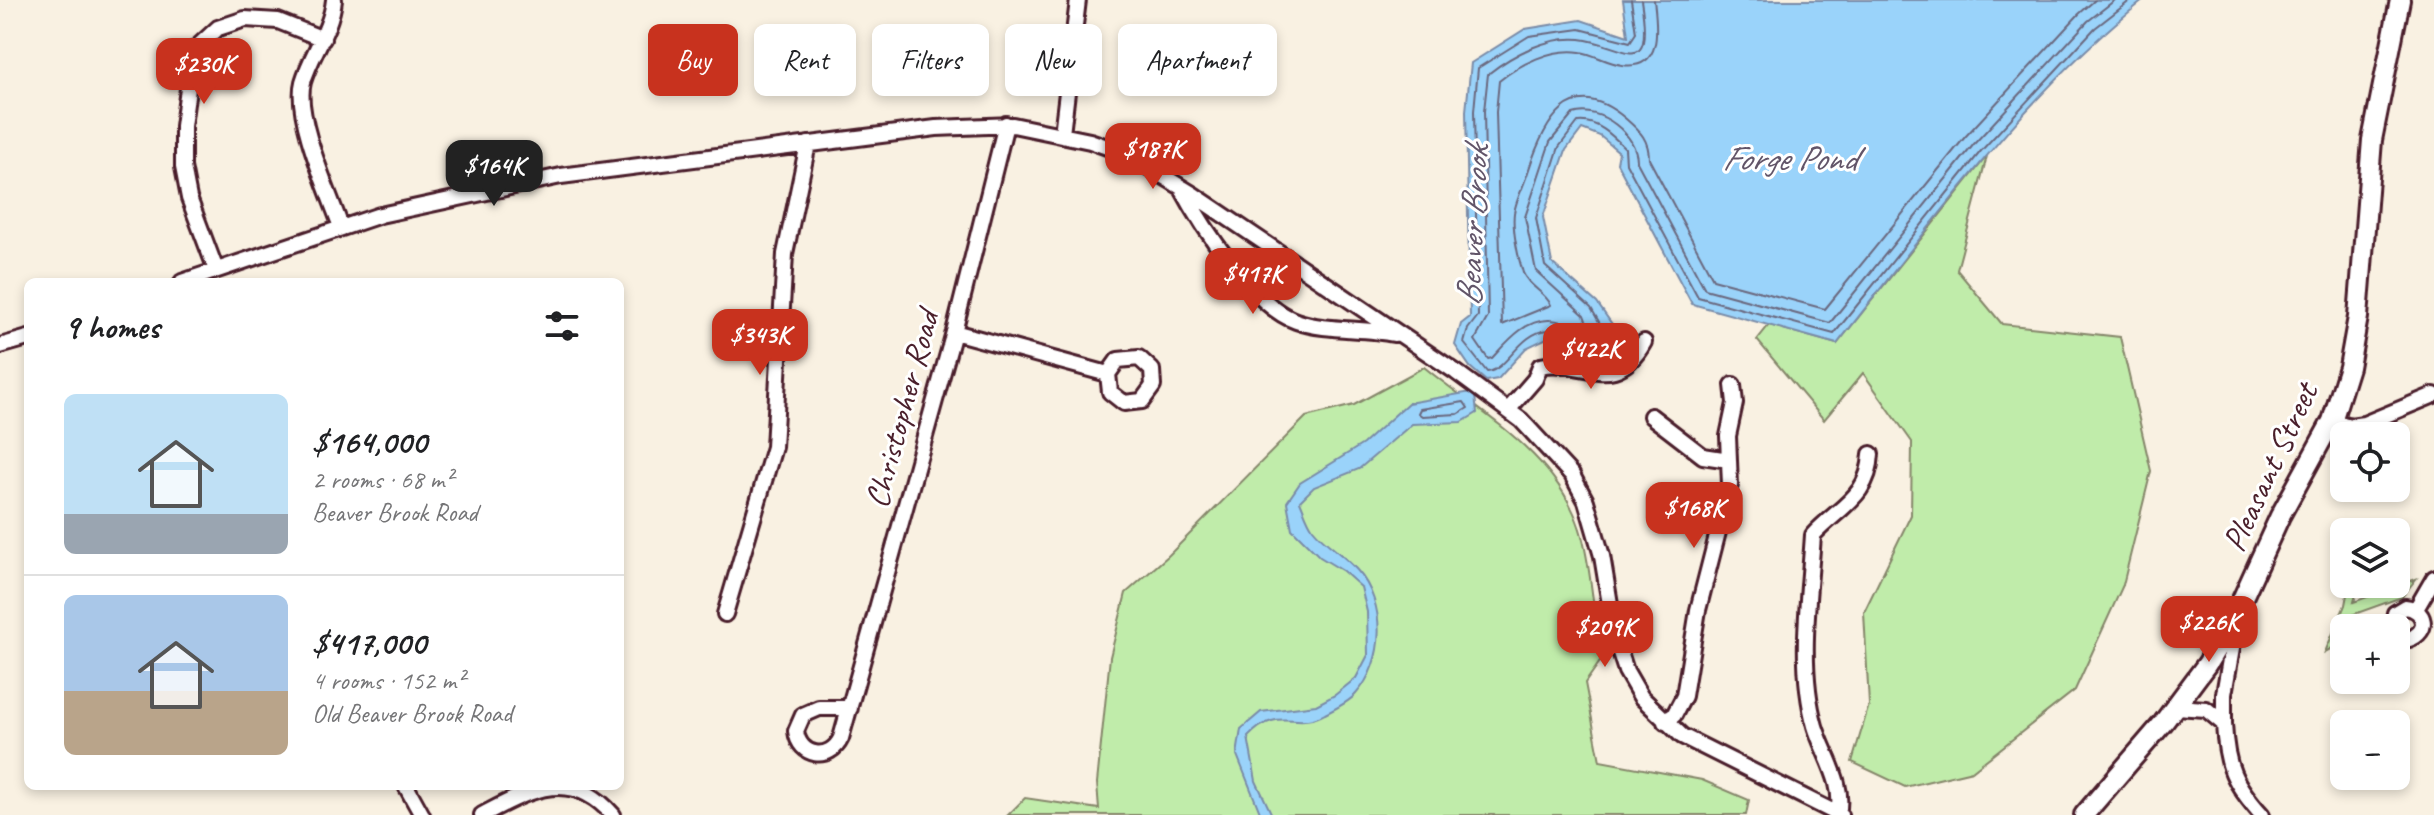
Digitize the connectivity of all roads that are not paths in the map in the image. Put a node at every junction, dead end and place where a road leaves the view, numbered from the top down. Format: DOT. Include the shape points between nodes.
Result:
graph roads {
  1 [pos="334,0"];
  2 [pos="1078,0"];
  3 [pos="2400,0"];
  4 [pos="323,39"];
  5 [pos="1006,124"];
  6 [pos="1062,134"];
  7 [pos="808,144"];
  8 [pos="1180,187"];
  9 [pos="341,227"];
  10 [pos="216,270"];
  11 [pos="193,278"];
  12 [pos="954,332"];
  13 [pos="1400,335"];
  14 [pos="24,339"];
  15 [pos="1644,342"];
  16 [pos="0,346"];
  17 [pos="1108,374"];
  18 [pos="1733,385"];
  19 [pos="2434,395"];
  20 [pos="1505,406"];
  21 [pos="1651,416"];
  22 [pos="2332,421"];
  23 [pos="1871,454"];
  24 [pos="1729,460"];
  25 [pos="2434,578"];
  26 [pos="2239,607"];
  27 [pos="2416,609"];
  28 [pos="725,614"];
  29 [pos="2395,614"];
  30 [pos="2410,638"];
  31 [pos="2176,707"];
  32 [pos="850,708"];
  33 [pos="1665,722"];
  34 [pos="2224,724"];
  35 [pos="408,790"];
  36 [pos="540,790"];
  37 [pos="570,790"];
  38 [pos="422,815"];
  39 [pos="482,815"];
  40 [pos="613,815"];
  41 [pos="1839,815"];
  42 [pos="2084,815"];
  43 [pos="2262,815"];
  1 -- 4 [label="street"];
  2 -- 6 [label="street"];
  3 -- 22 [label="main road, Pleasant Street" via="2372,140 2358,317"];
  4 -- 9 [label="street" via="303,83 302,106"];
  4 -- 10 [label="street" via="278,21 245,19 218,28 193,51 183,167"];
  5 -- 6 [label="street"];
  5 -- 7 [label="street"];
  5 -- 12 [label="street, Christopher Road"];
  6 -- 8 [label="street" via="1127,154"];
  7 -- 9 [label="street" via="520,183"];
  7 -- 28 [label="street" via="785,254 774,447"];
  8 -- 13 [label="street"];
  8 -- 13 [label="street" via="1224,255 1284,316 1320,326"];
  9 -- 10 [label="street"];
  10 -- 11 [label="street"];
  12 -- 17 [label="street"];
  12 -- 32 [label="street, Christopher Road"];
  13 -- 20 [label="street"];
  14 -- 16 [label="street"];
  15 -- 20 [label="street" via="1631,361 1608,372 1553,363 1540,366 1535,379"];
  18 -- 24 [label="street"];
  19 -- 22 [label="street" via="2364,424"];
  20 -- 33 [label="street" via="1579,486 1597,534 1626,671"];
  21 -- 24 [label="street" via="1703,456"];
  22 -- 26 [label="main road, Pleasant Street" via="2280,516"];
  23 -- 41 [label="street" via="1870,474 1859,494 1813,535 1809,698 1839,787"];
  24 -- 33 [label="street" via="1730,485 1698,610 1684,696"];
  25 -- 27 [label="street"];
  26 -- 31 [label="main road, Pleasant Street"];
  26 -- 34 [label="street"];
  27 -- 29 [label="street"];
  27 -- 30 [label="street" via="2422,631"];
  31 -- 34 [label="street" via="2206,709"];
  31 -- 42 [label="main road, Pleasant Street"];
  33 -- 41 [label="street" via="1710,751"];
  34 -- 43 [label="street" via="2229,767"];
  35 -- 38 [label="street"];
  36 -- 39 [label="street"];
  37 -- 40 [label="street" via="590,796"];
}
